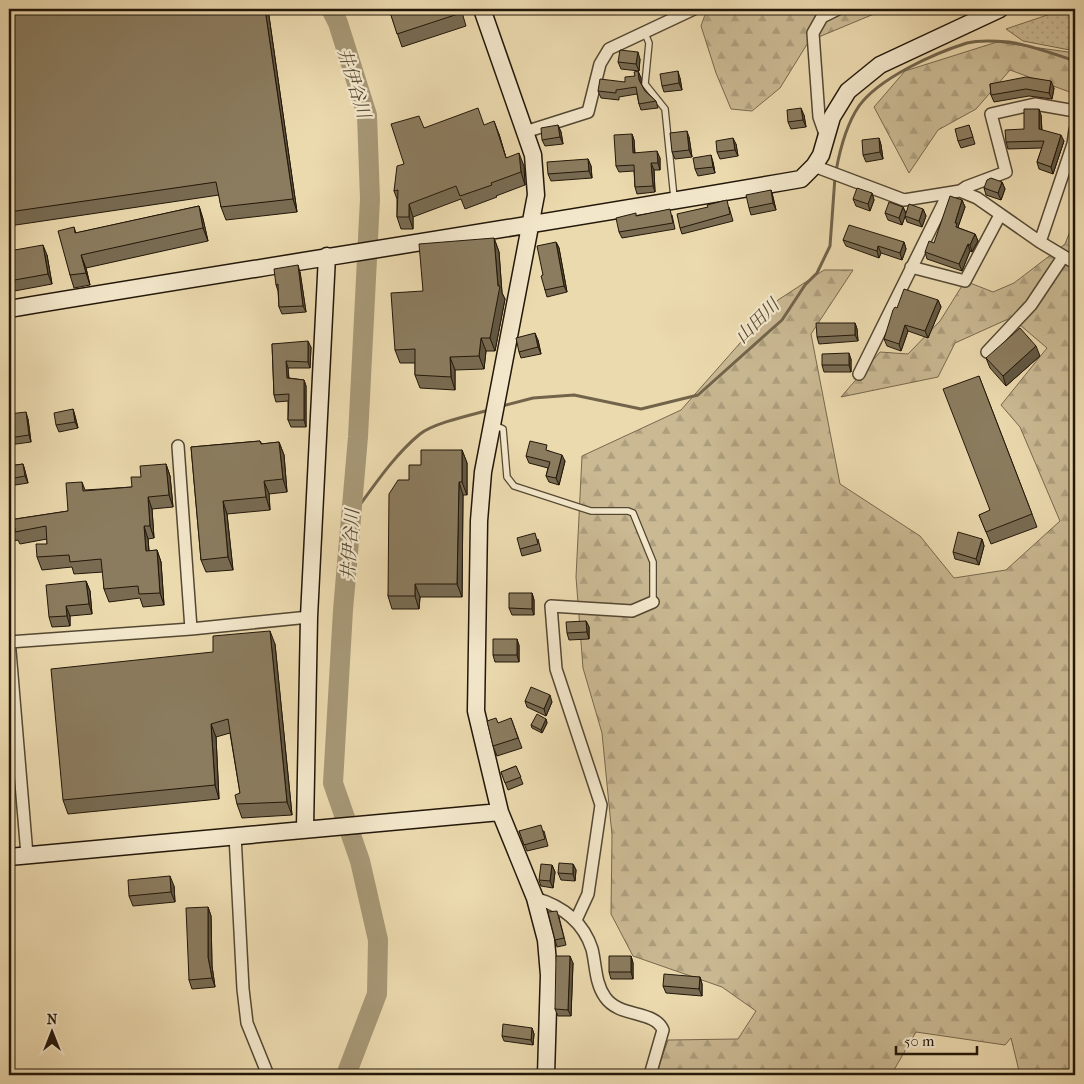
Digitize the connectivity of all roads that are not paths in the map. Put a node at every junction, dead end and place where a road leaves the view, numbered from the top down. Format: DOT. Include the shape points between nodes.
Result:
graph roads {
  1 [pos="482,9"];
  2 [pos="694,9"];
  3 [pos="838,9"];
  4 [pos="1000,9"];
  5 [pos="644,31"];
  6 [pos="1075,111"];
  7 [pos="1075,130"];
  8 [pos="525,132"];
  9 [pos="827,138"];
  10 [pos="818,168"];
  11 [pos="960,191"];
  12 [pos="948,194"];
  13 [pos="675,201"];
  14 [pos="1000,215"];
  15 [pos="532,225"];
  16 [pos="1040,242"];
  17 [pos="334,255"];
  18 [pos="1063,257"];
  19 [pos="1075,263"];
  20 [pos="911,267"];
  21 [pos="9,308"];
  22 [pos="987,352"];
  23 [pos="858,374"];
  24 [pos="492,421"];
  25 [pos="178,446"];
  26 [pos="653,602"];
  27 [pos="309,617"];
  28 [pos="191,629"];
  29 [pos="9,641"];
  30 [pos="500,812"];
  31 [pos="310,828"];
  32 [pos="235,835"];
  33 [pos="27,855"];
  34 [pos="9,857"];
  35 [pos="534,898"];
  36 [pos="576,920"];
  37 [pos="268,1075"];
  38 [pos="546,1075"];
  39 [pos="650,1075"];
  1 -- 8 [label="street"];
  2 -- 5 [label="street"];
  3 -- 9 [label="street" via="822,17 813,33 819,117"];
  4 -- 9 [label="street" via="880,65 848,91 832,118"];
  5 -- 8 [label="street" via="609,49 600,64 588,112"];
  5 -- 13 [label="lane" via="649,43 645,84 665,109"];
  6 -- 11 [label="street" via="1035,104 991,114 1006,172"];
  7 -- 16 [label="street"];
  8 -- 15 [label="street" via="536,173"];
  9 -- 10 [label="street"];
  10 -- 12 [label="street" via="904,200"];
  10 -- 13 [label="street" via="801,178"];
  11 -- 12 [label="street"];
  11 -- 14 [label="street" via="977,198"];
  12 -- 20 [label="street"];
  13 -- 15 [label="street"];
  14 -- 16 [label="street"];
  14 -- 20 [label="street" via="965,282"];
  15 -- 17 [label="street"];
  15 -- 24 [label="street"];
  16 -- 18 [label="street"];
  17 -- 21 [label="street"];
  17 -- 27 [label="street"];
  18 -- 19 [label="street"];
  18 -- 22 [label="street" via="1032,305"];
  20 -- 23 [label="street"];
  24 -- 26 [label="lane" via="503,429 508,477 514,486 591,512 633,513 653,562"];
  24 -- 30 [label="street" via="479,521 476,711"];
  25 -- 28 [label="street"];
  26 -- 36 [label="street" via="632,611 551,606 556,669 601,805 588,894"];
  27 -- 28 [label="street"];
  27 -- 31 [label="street"];
  28 -- 29 [label="street"];
  29 -- 33 [label="street"];
  30 -- 31 [label="street"];
  30 -- 35 [label="street"];
  31 -- 32 [label="street"];
  32 -- 33 [label="street"];
  32 -- 37 [label="street" via="247,1023"];
  33 -- 34 [label="street"];
  35 -- 36 [label="street" via="552,903"];
  35 -- 38 [label="street" via="546,940 549,974"];
  36 -- 39 [label="street" via="592,948 596,976 605,998 620,1010 653,1019 662,1027"];
}
